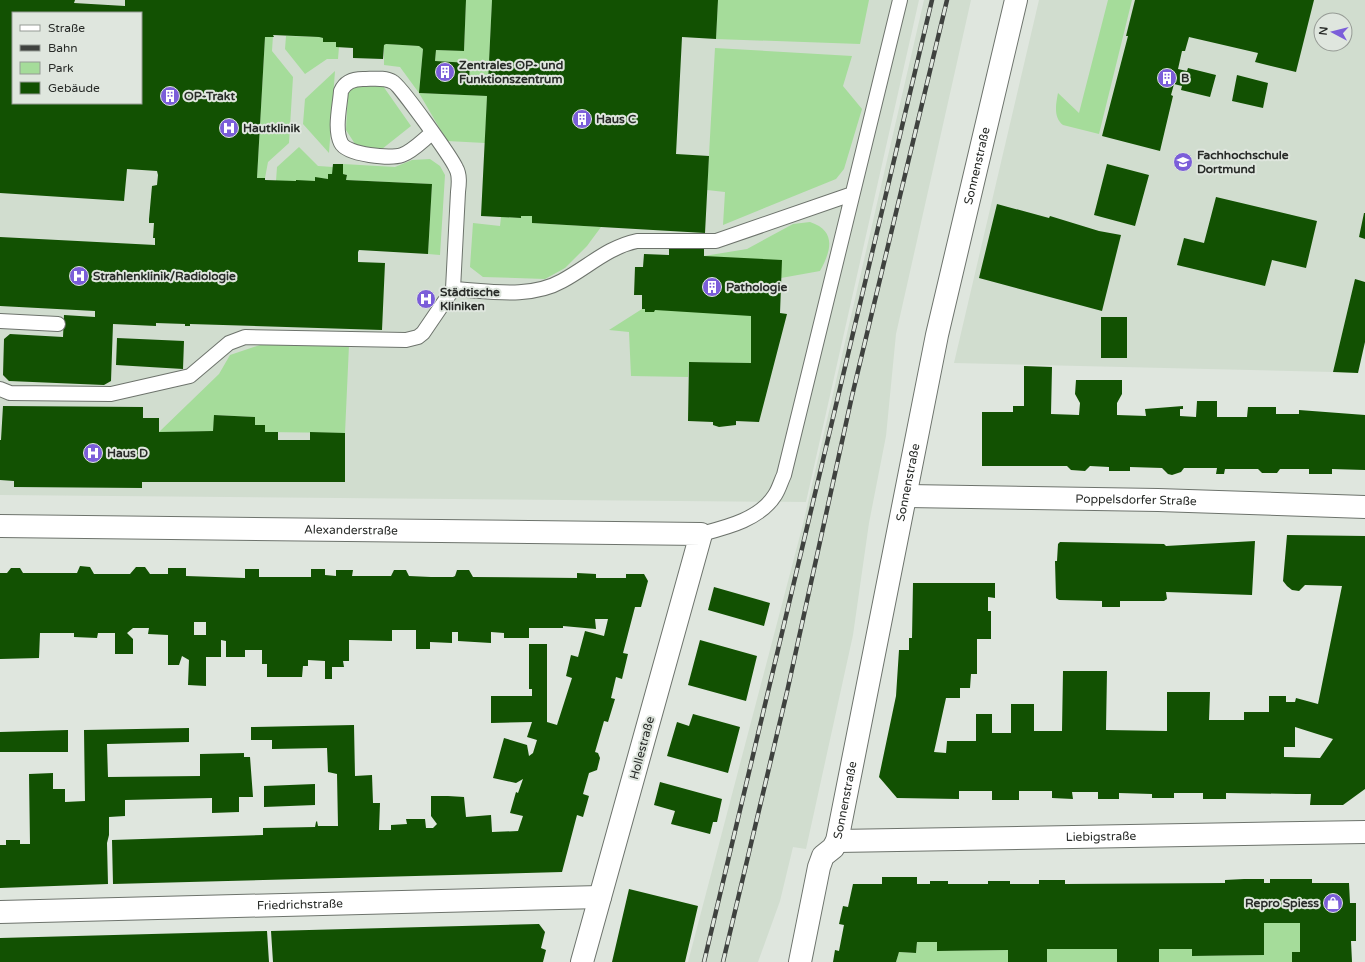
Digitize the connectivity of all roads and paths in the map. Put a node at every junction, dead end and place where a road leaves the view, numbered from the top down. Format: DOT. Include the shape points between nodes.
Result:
graph roads {
  1 [pos="900,0"];
  2 [pos="1016,0"];
  3 [pos="432,133"];
  4 [pos="852,194"];
  5 [pos="454,289"];
  6 [pos="0,321"];
  7 [pos="58,324"];
  8 [pos="0,389"];
  9 [pos="906,496"];
  10 [pos="1365,507"];
  11 [pos="0,526"];
  12 [pos="701,534"];
  13 [pos="1365,832"];
  14 [pos="837,841"];
  15 [pos="600,897"];
  16 [pos="0,912"];
  17 [pos="582,962"];
  18 [pos="800,962"];
  1 -- 4 [label="lane"];
  2 -- 9 [label="street, Sonnenstraße" via="937,335"];
  3 -- 3 [label="lane" via="398,85 392,81 354,79 341,91 338,132 343,146 350,151 402,155"];
  3 -- 5 [label="lane" via="456,168 459,177"];
  4 -- 5 [label="lane" via="716,241 626,243 611,249 580,271 546,288 518,293"];
  4 -- 12 [label="lane" via="784,475 776,494 765,507 734,525"];
  5 -- 8 [label="lane" via="423,333 406,340 245,337 229,343 190,376 123,391 103,394 10,393"];
  6 -- 7 [label="lane"];
  9 -- 10 [label="street, Poppelsdorfer Straße"];
  9 -- 14 [label="street, Sonnenstraße"];
  11 -- 12 [label="street, Alexanderstraße"];
  12 -- 15 [label="street, Hollestraße"];
  13 -- 14 [label="street, Liebigstraße"];
  14 -- 18 [label="street, Sonnenstraße" via="823,856 818,867"];
  15 -- 16 [label="street, Friedrichstraße"];
  15 -- 17 [label="street, Hollestraße"];
}
